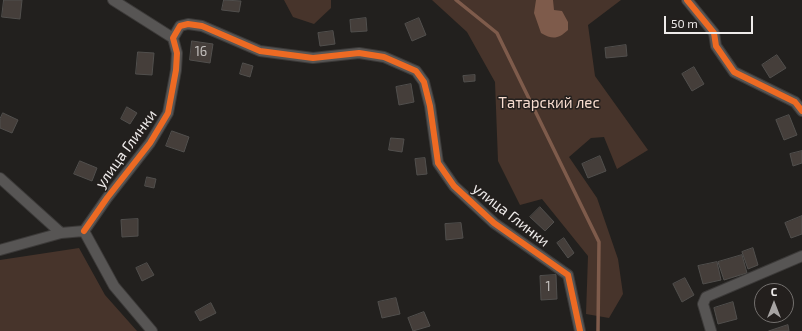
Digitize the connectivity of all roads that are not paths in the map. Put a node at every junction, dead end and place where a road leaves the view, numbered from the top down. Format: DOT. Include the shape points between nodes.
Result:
graph roads {
  1 [pos="113,0"];
  2 [pos="687,0"];
  3 [pos="173,38"];
  4 [pos="802,111"];
  5 [pos="0,178"];
  6 [pos="84,231"];
  7 [pos="61,233"];
  8 [pos="0,250"];
  9 [pos="802,256"];
  10 [pos="152,331"];
  11 [pos="580,331"];
  12 [pos="711,331"];
  1 -- 3 [label="street"];
  2 -- 4 [label="street" via="714,34 716,46 734,72 795,102"];
  3 -- 6 [label="street, улица Глинки" via="177,53 176,70 168,113 150,143"];
  3 -- 11 [label="street, улица Глинки" via="180,26 188,24 202,26 260,51 313,58 359,53 384,57 416,71 424,82 430,106 438,163 454,186 494,223 568,275"];
  5 -- 7 [label="street"];
  6 -- 7 [label="street"];
  6 -- 10 [label="street" via="114,286"];
  7 -- 8 [label="street"];
  9 -- 12 [label="street" via="706,297 703,304"];
}
